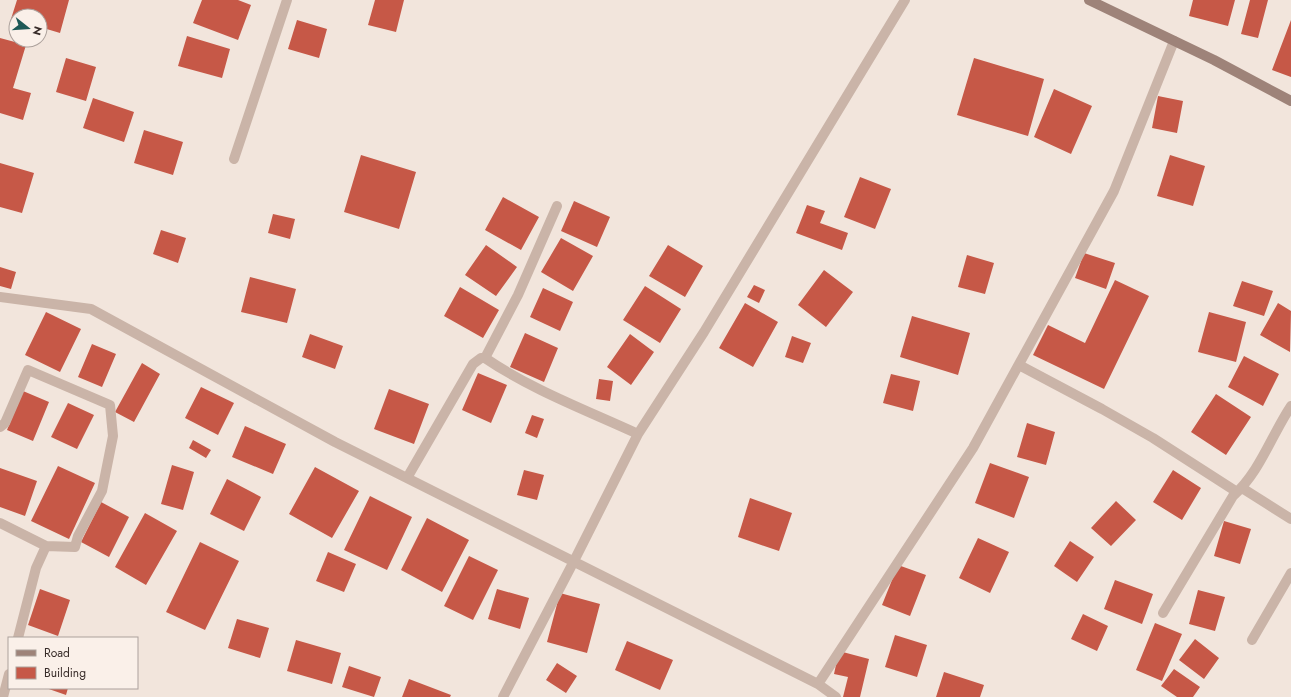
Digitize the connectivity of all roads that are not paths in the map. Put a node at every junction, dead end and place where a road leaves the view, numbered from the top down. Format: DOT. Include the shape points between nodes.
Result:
graph roads {
  1 [pos="287,0"];
  2 [pos="905,0"];
  3 [pos="1089,0"];
  4 [pos="1174,41"];
  5 [pos="1291,101"];
  6 [pos="234,159"];
  7 [pos="557,206"];
  8 [pos="0,297"];
  9 [pos="485,358"];
  10 [pos="1019,365"];
  11 [pos="1291,406"];
  12 [pos="2,423"];
  13 [pos="638,434"];
  14 [pos="408,478"];
  15 [pos="1239,490"];
  16 [pos="1291,519"];
  17 [pos="0,523"];
  18 [pos="46,546"];
  19 [pos="574,561"];
  20 [pos="1291,573"];
  21 [pos="1163,613"];
  22 [pos="18,637"];
  23 [pos="1252,640"];
  24 [pos="8,678"];
  25 [pos="818,684"];
  26 [pos="3,697"];
  27 [pos="503,697"];
  28 [pos="836,697"];
  1 -- 6 [label="street"];
  2 -- 13 [label="street" via="704,332"];
  3 -- 4 [label="main road"];
  4 -- 5 [label="main road"];
  4 -- 10 [label="street" via="1114,191"];
  7 -- 9 [label="street" via="518,295"];
  8 -- 14 [label="street" via="91,309 335,442"];
  9 -- 13 [label="street" via="534,387"];
  9 -- 14 [label="street" via="473,364"];
  10 -- 15 [label="street" via="1102,409"];
  10 -- 25 [label="street" via="973,448"];
  11 -- 15 [label="street" via="1277,427 1257,467"];
  12 -- 18 [label="street" via="28,370 110,405 113,436 102,491 78,536 75,547"];
  13 -- 19 [label="street"];
  14 -- 19 [label="street"];
  15 -- 16 [label="street"];
  15 -- 21 [label="street"];
  17 -- 18 [label="street"];
  18 -- 22 [label="street" via="36,568"];
  19 -- 25 [label="street"];
  19 -- 27 [label="street"];
  20 -- 23 [label="street"];
  24 -- 26 [label="street"];
  25 -- 28 [label="street"];
}
